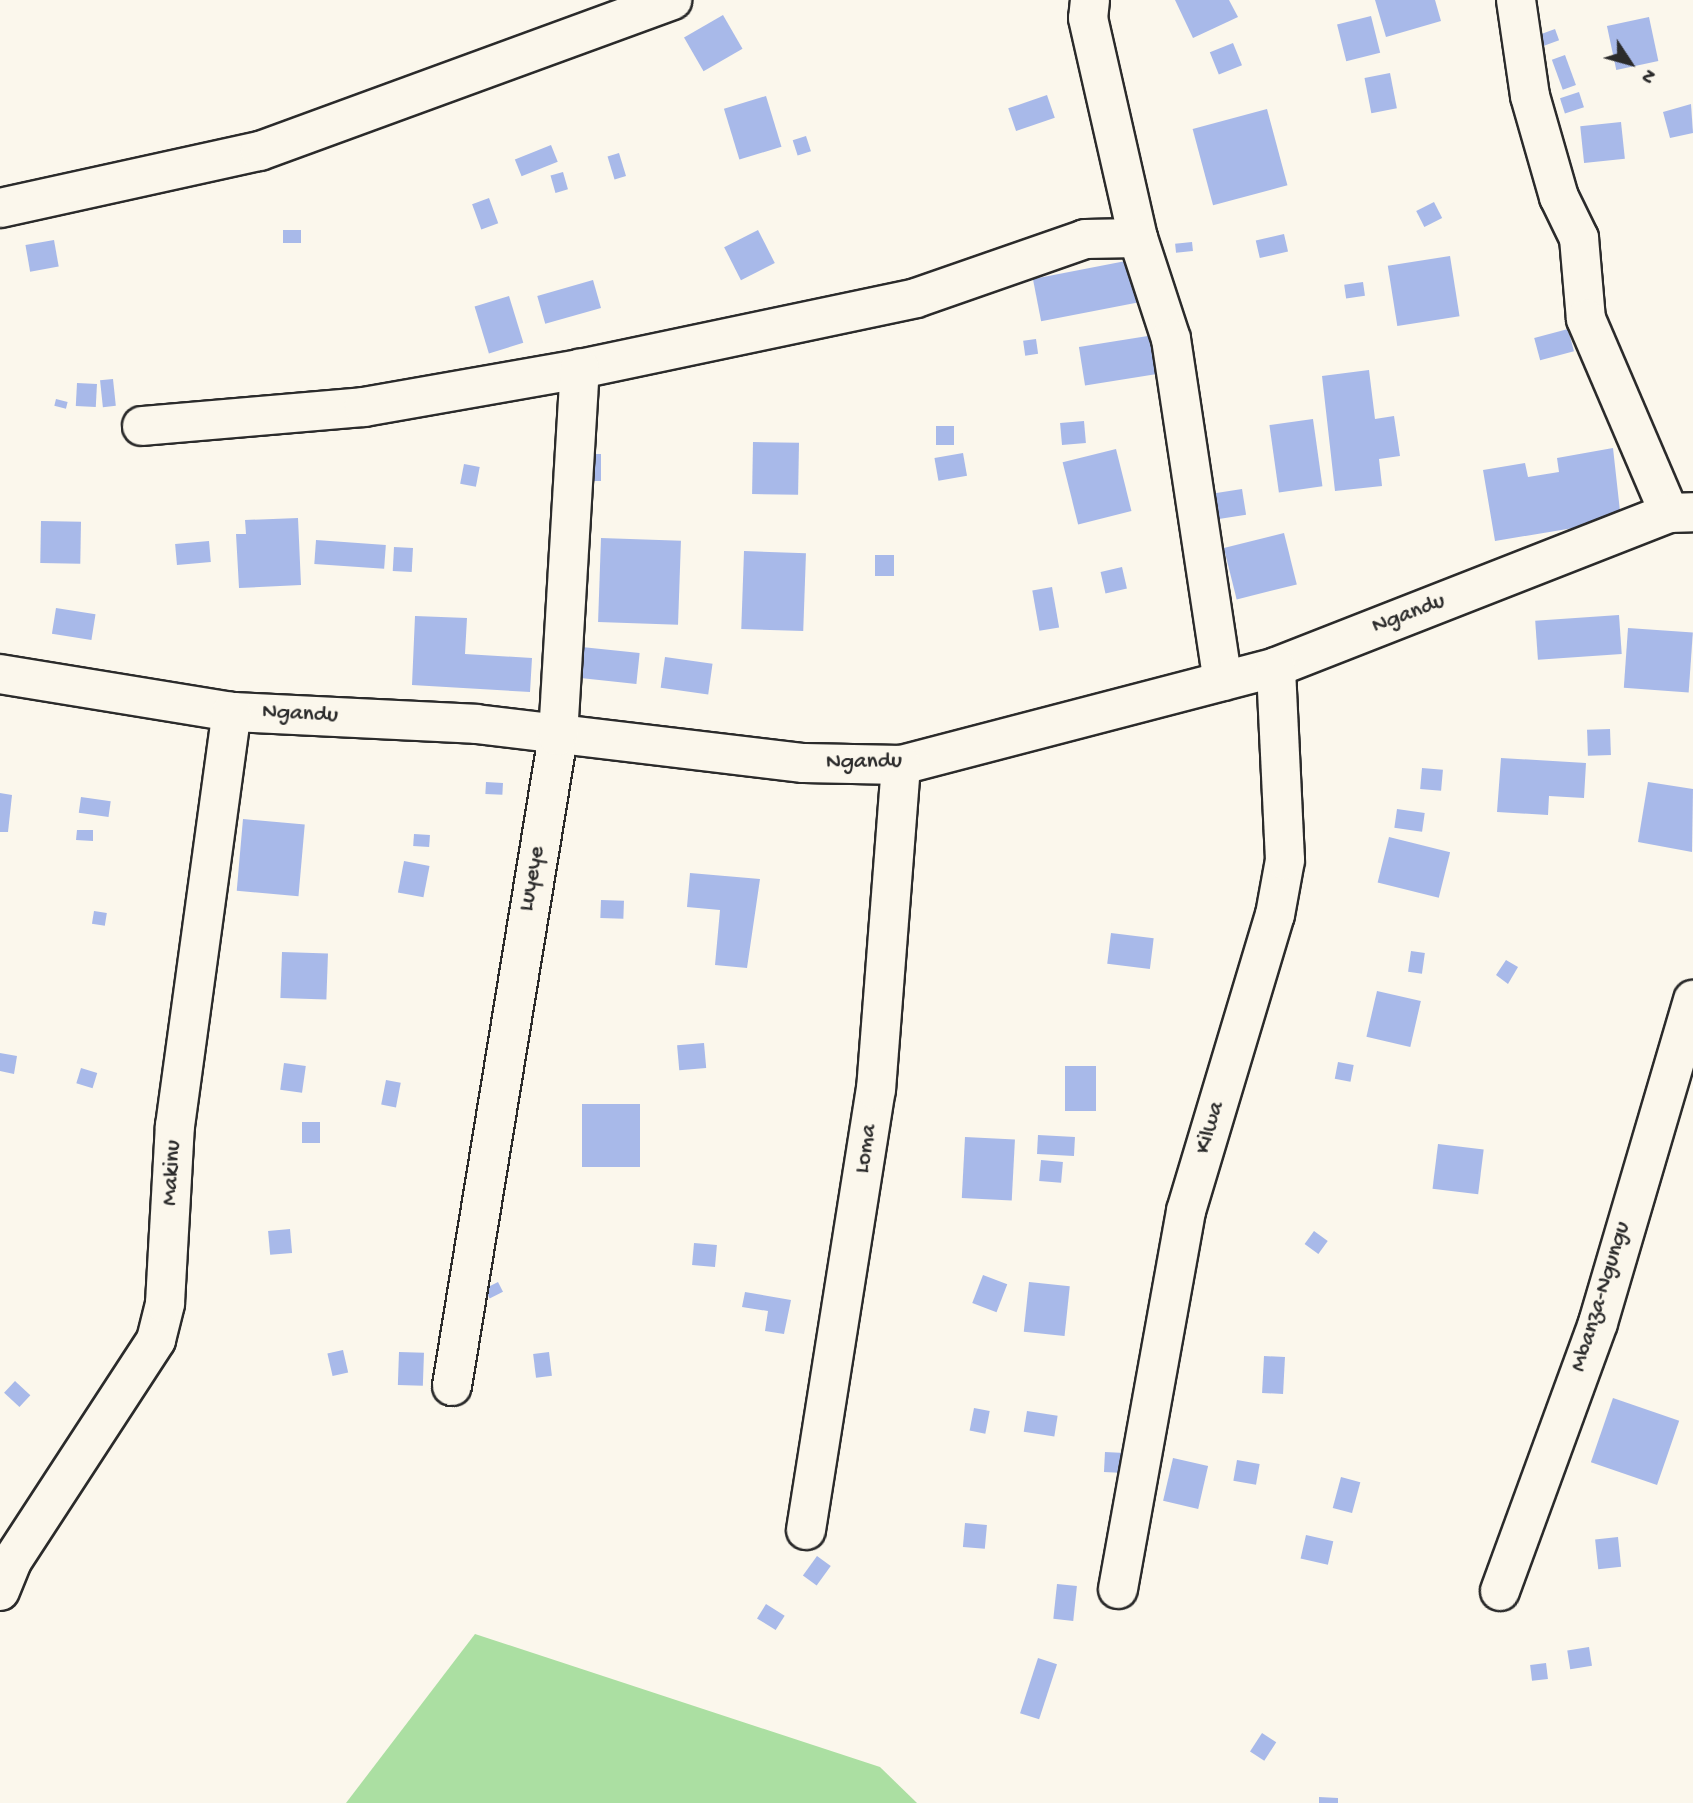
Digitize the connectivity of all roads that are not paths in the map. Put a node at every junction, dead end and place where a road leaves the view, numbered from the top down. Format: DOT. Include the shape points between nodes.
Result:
graph roads {
  1 [pos="672,0"];
  2 [pos="1090,0"];
  3 [pos="1516,0"];
  4 [pos="0,208"];
  5 [pos="1138,238"];
  6 [pos="580,369"];
  7 [pos="142,426"];
  8 [pos="1681,512"];
  9 [pos="1276,667"];
  10 [pos="0,674"];
  11 [pos="1223,681"];
  12 [pos="232,712"];
  13 [pos="558,736"];
  14 [pos="901,765"];
  15 [pos="1693,1000"];
  16 [pos="452,1386"];
  17 [pos="806,1530"];
  18 [pos="1118,1589"];
  19 [pos="0,1591"];
  20 [pos="1500,1591"];
  1 -- 4 [label="street" via="260,151"];
  2 -- 5 [label="street" via="1087,18"];
  3 -- 8 [label="street" via="1530,96 1559,197 1579,238 1586,319"];
  5 -- 6 [label="street" via="1085,239 916,298"];
  5 -- 11 [label="street" via="1171,339"];
  6 -- 7 [label="street" via="364,407"];
  6 -- 13 [label="street, Luyeye"];
  8 -- 9 [label="street, Ngandu"];
  9 -- 11 [label="street, Ngandu"];
  9 -- 18 [label="street, Kilwa" via="1285,860 1275,915 1186,1211"];
  10 -- 12 [label="street, Ngandu"];
  11 -- 14 [label="street, Ngandu"];
  12 -- 13 [label="street, Ngandu" via="476,724"];
  12 -- 19 [label="street, Makinu" via="175,1126 165,1303 156,1340 12,1561"];
  13 -- 14 [label="street, Ngandu" via="804,763"];
  13 -- 16 [label="street, Luyeye"];
  14 -- 17 [label="street, Loma" via="876,1090"];
  15 -- 20 [label="street, Mbanza-Ngungu" via="1598,1323"];
}
